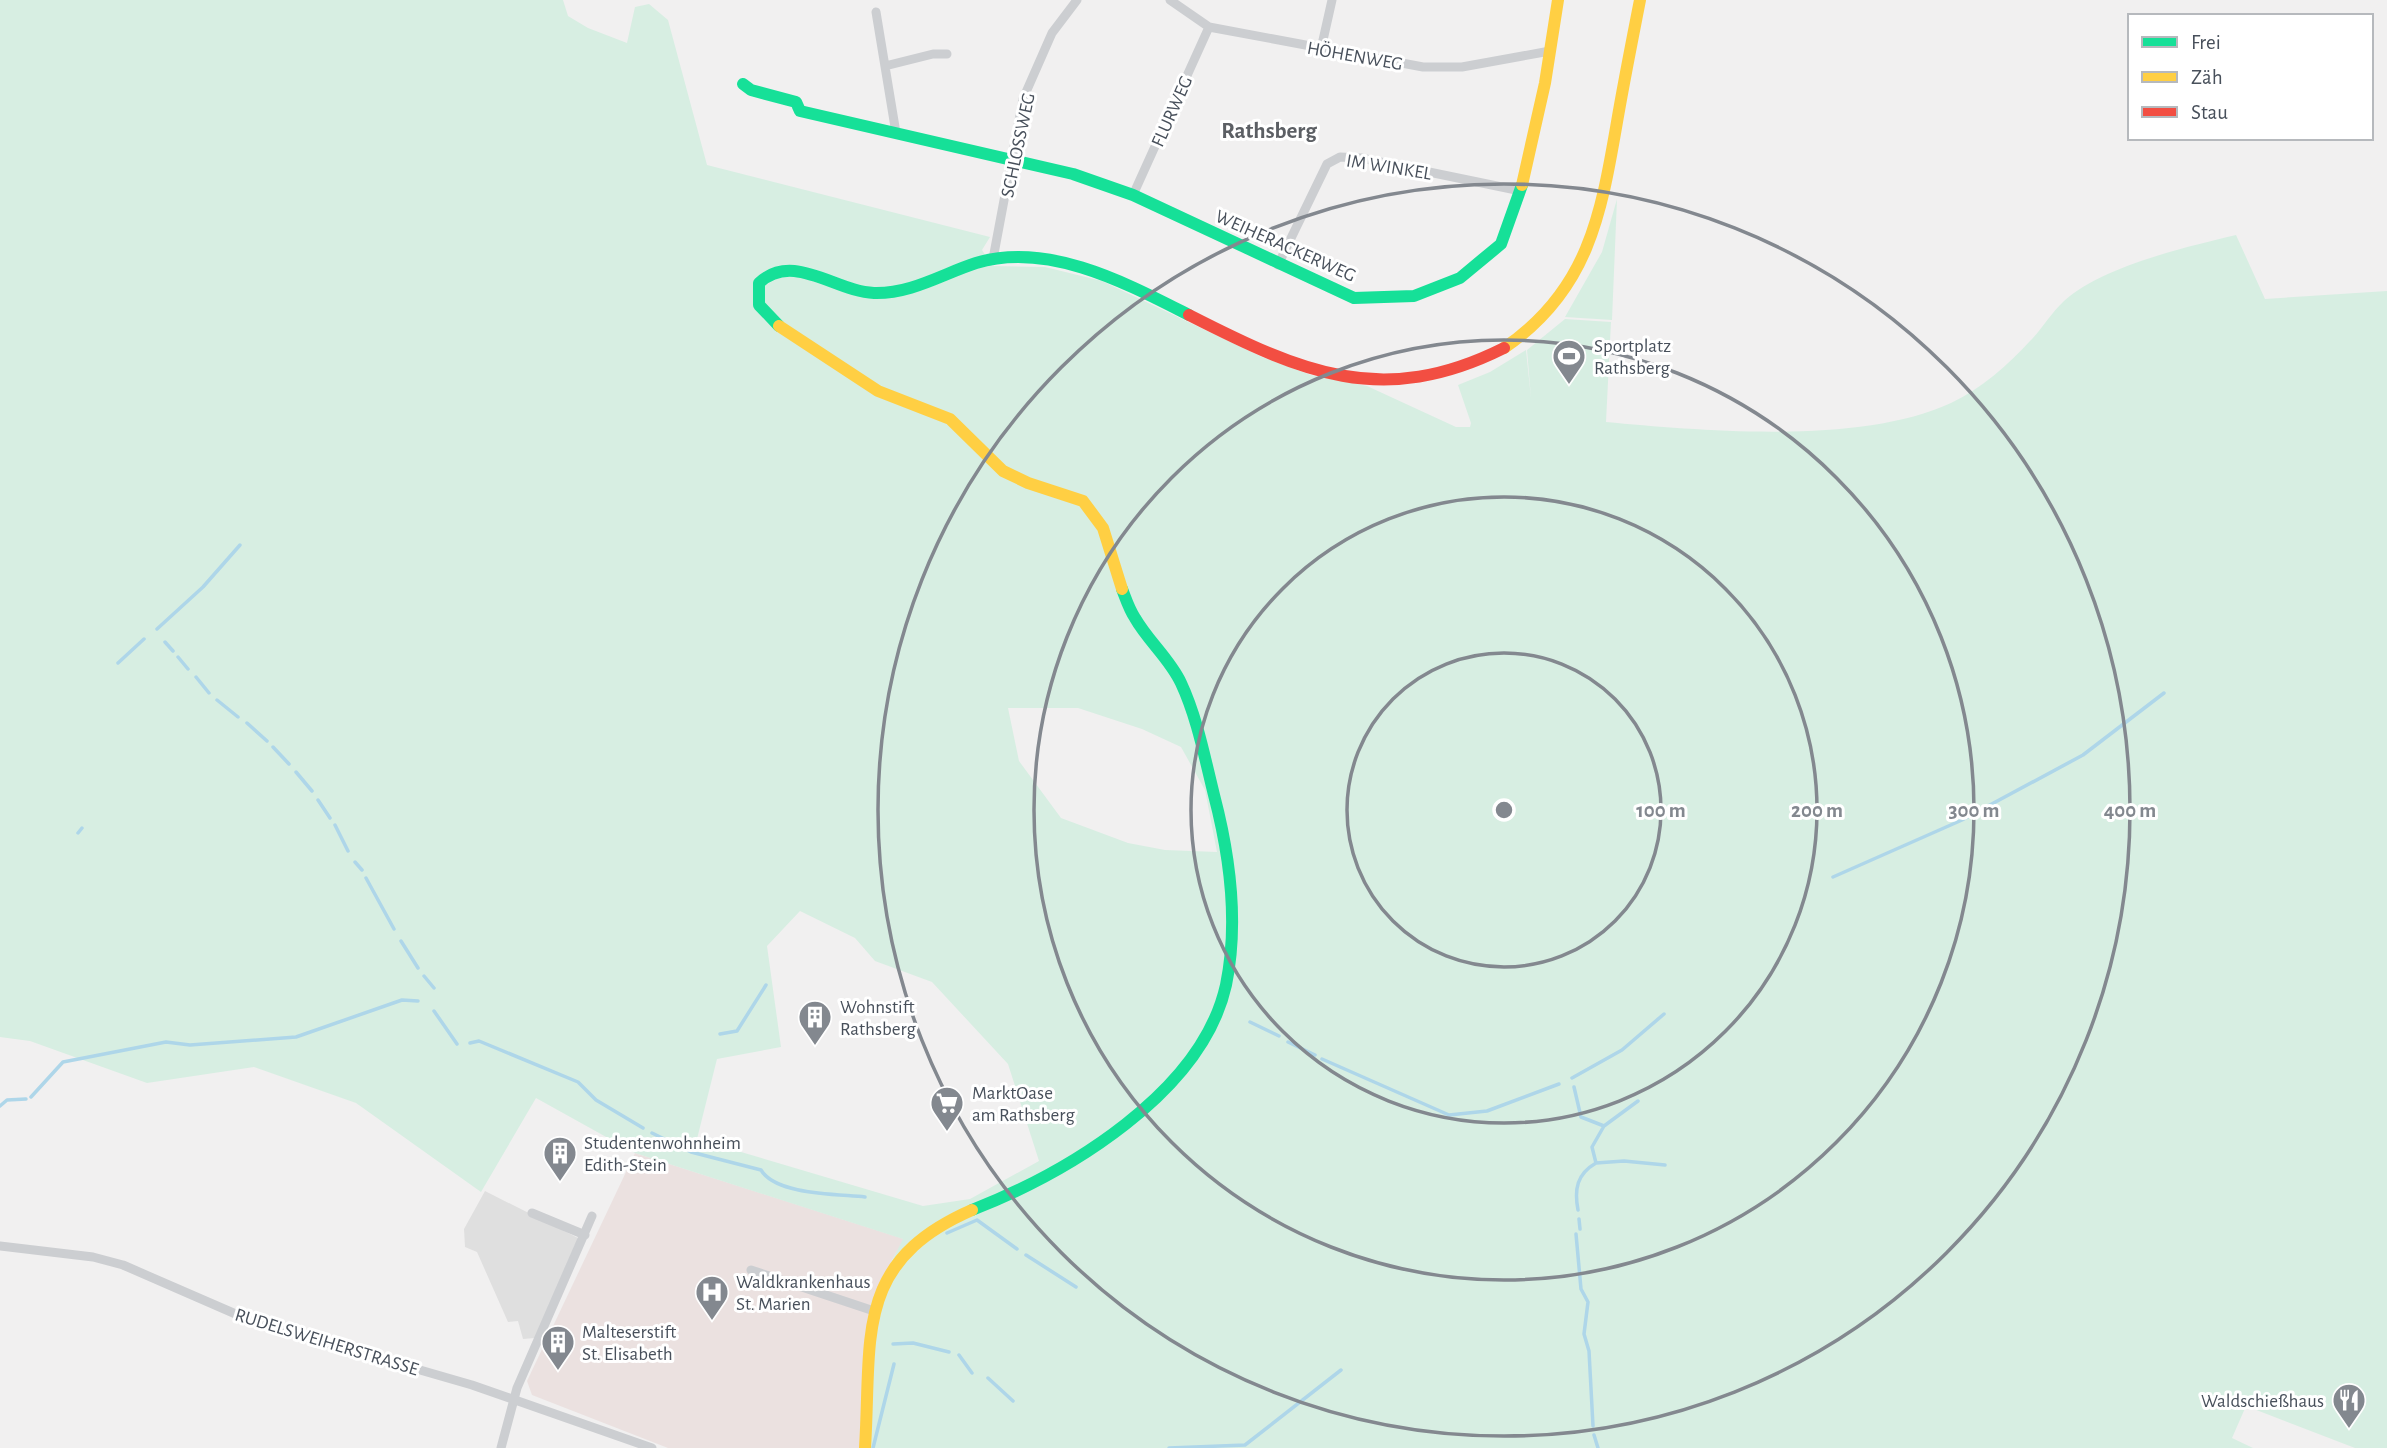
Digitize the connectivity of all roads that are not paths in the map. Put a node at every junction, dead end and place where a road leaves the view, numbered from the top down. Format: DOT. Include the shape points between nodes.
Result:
graph roads {
  1 [pos="1077,0"];
  2 [pos="1170,0"];
  3 [pos="1332,0"];
  4 [pos="1558,0"];
  5 [pos="1640,0"];
  6 [pos="876,12"];
  7 [pos="1209,26"];
  8 [pos="1321,49"];
  9 [pos="1550,51"];
  10 [pos="947,54"];
  11 [pos="885,66"];
  12 [pos="743,84"];
  13 [pos="896,133"];
  14 [pos="1012,158"];
  15 [pos="1521,191"];
  16 [pos="1133,195"];
  17 [pos="993,259"];
  18 [pos="1278,265"];
  19 [pos="532,1213"];
  20 [pos="592,1216"];
  21 [pos="584,1235"];
  22 [pos="0,1246"];
  23 [pos="751,1270"];
  24 [pos="874,1311"];
  25 [pos="514,1399"];
  26 [pos="501,1448"];
  27 [pos="652,1448"];
  28 [pos="865,1448"];
  1 -- 14 [label="street, SCHLOSSWEG" via="1052,33 1023,99"];
  2 -- 7 [label="street, HÖHENWEG"];
  3 -- 8 [label="street"];
  4 -- 9 [label="street, WEIHERACKERWEG"];
  5 -- 17 [label="street" via="1604,196 1587,253 1555,304 1512,345 1479,362 1445,375 1405,381 1336,376 1252,346 1105,276 1061,262"];
  6 -- 11 [label="street"];
  7 -- 8 [label="street, HÖHENWEG"];
  7 -- 16 [label="street, FLURWEG"];
  8 -- 9 [label="street, HÖHENWEG" via="1441,68"];
  9 -- 15 [label="street, WEIHERACKERWEG"];
  10 -- 11 [label="street"];
  11 -- 13 [label="street"];
  12 -- 13 [label="street, WEIHERACKERWEG" via="796,102 800,111"];
  13 -- 14 [label="street, WEIHERACKERWEG"];
  14 -- 16 [label="street, WEIHERACKERWEG"];
  14 -- 17 [label="street, SCHLOSSWEG"];
  15 -- 18 [label="street, WEIHERACKERWEG" via="1501,244 1460,278 1413,296 1354,298"];
  15 -- 18 [label="street, IM WINKEL" via="1340,157 1327,164"];
  16 -- 18 [label="street, WEIHERACKERWEG"];
  17 -- 24 [label="street" via="884,293 840,288 789,268 777,269 766,275 757,295 767,318 889,396 950,419 1003,471 1083,501 1103,528 1135,619 1182,685 1228,868 1233,912 1226,981 1220,1006 1194,1052 1153,1098 1065,1169 932,1228 895,1266"];
  19 -- 21 [label="street"];
  20 -- 21 [label="street"];
  21 -- 25 [label="street"];
  22 -- 25 [label="street, RUDELSWEIHERSTRASSE" via="93,1256 254,1322"];
  23 -- 24 [label="street"];
  24 -- 28 [label="street"];
  25 -- 26 [label="street"];
  25 -- 27 [label="street, RUDELSWEIHERSTRASSE"];
}
